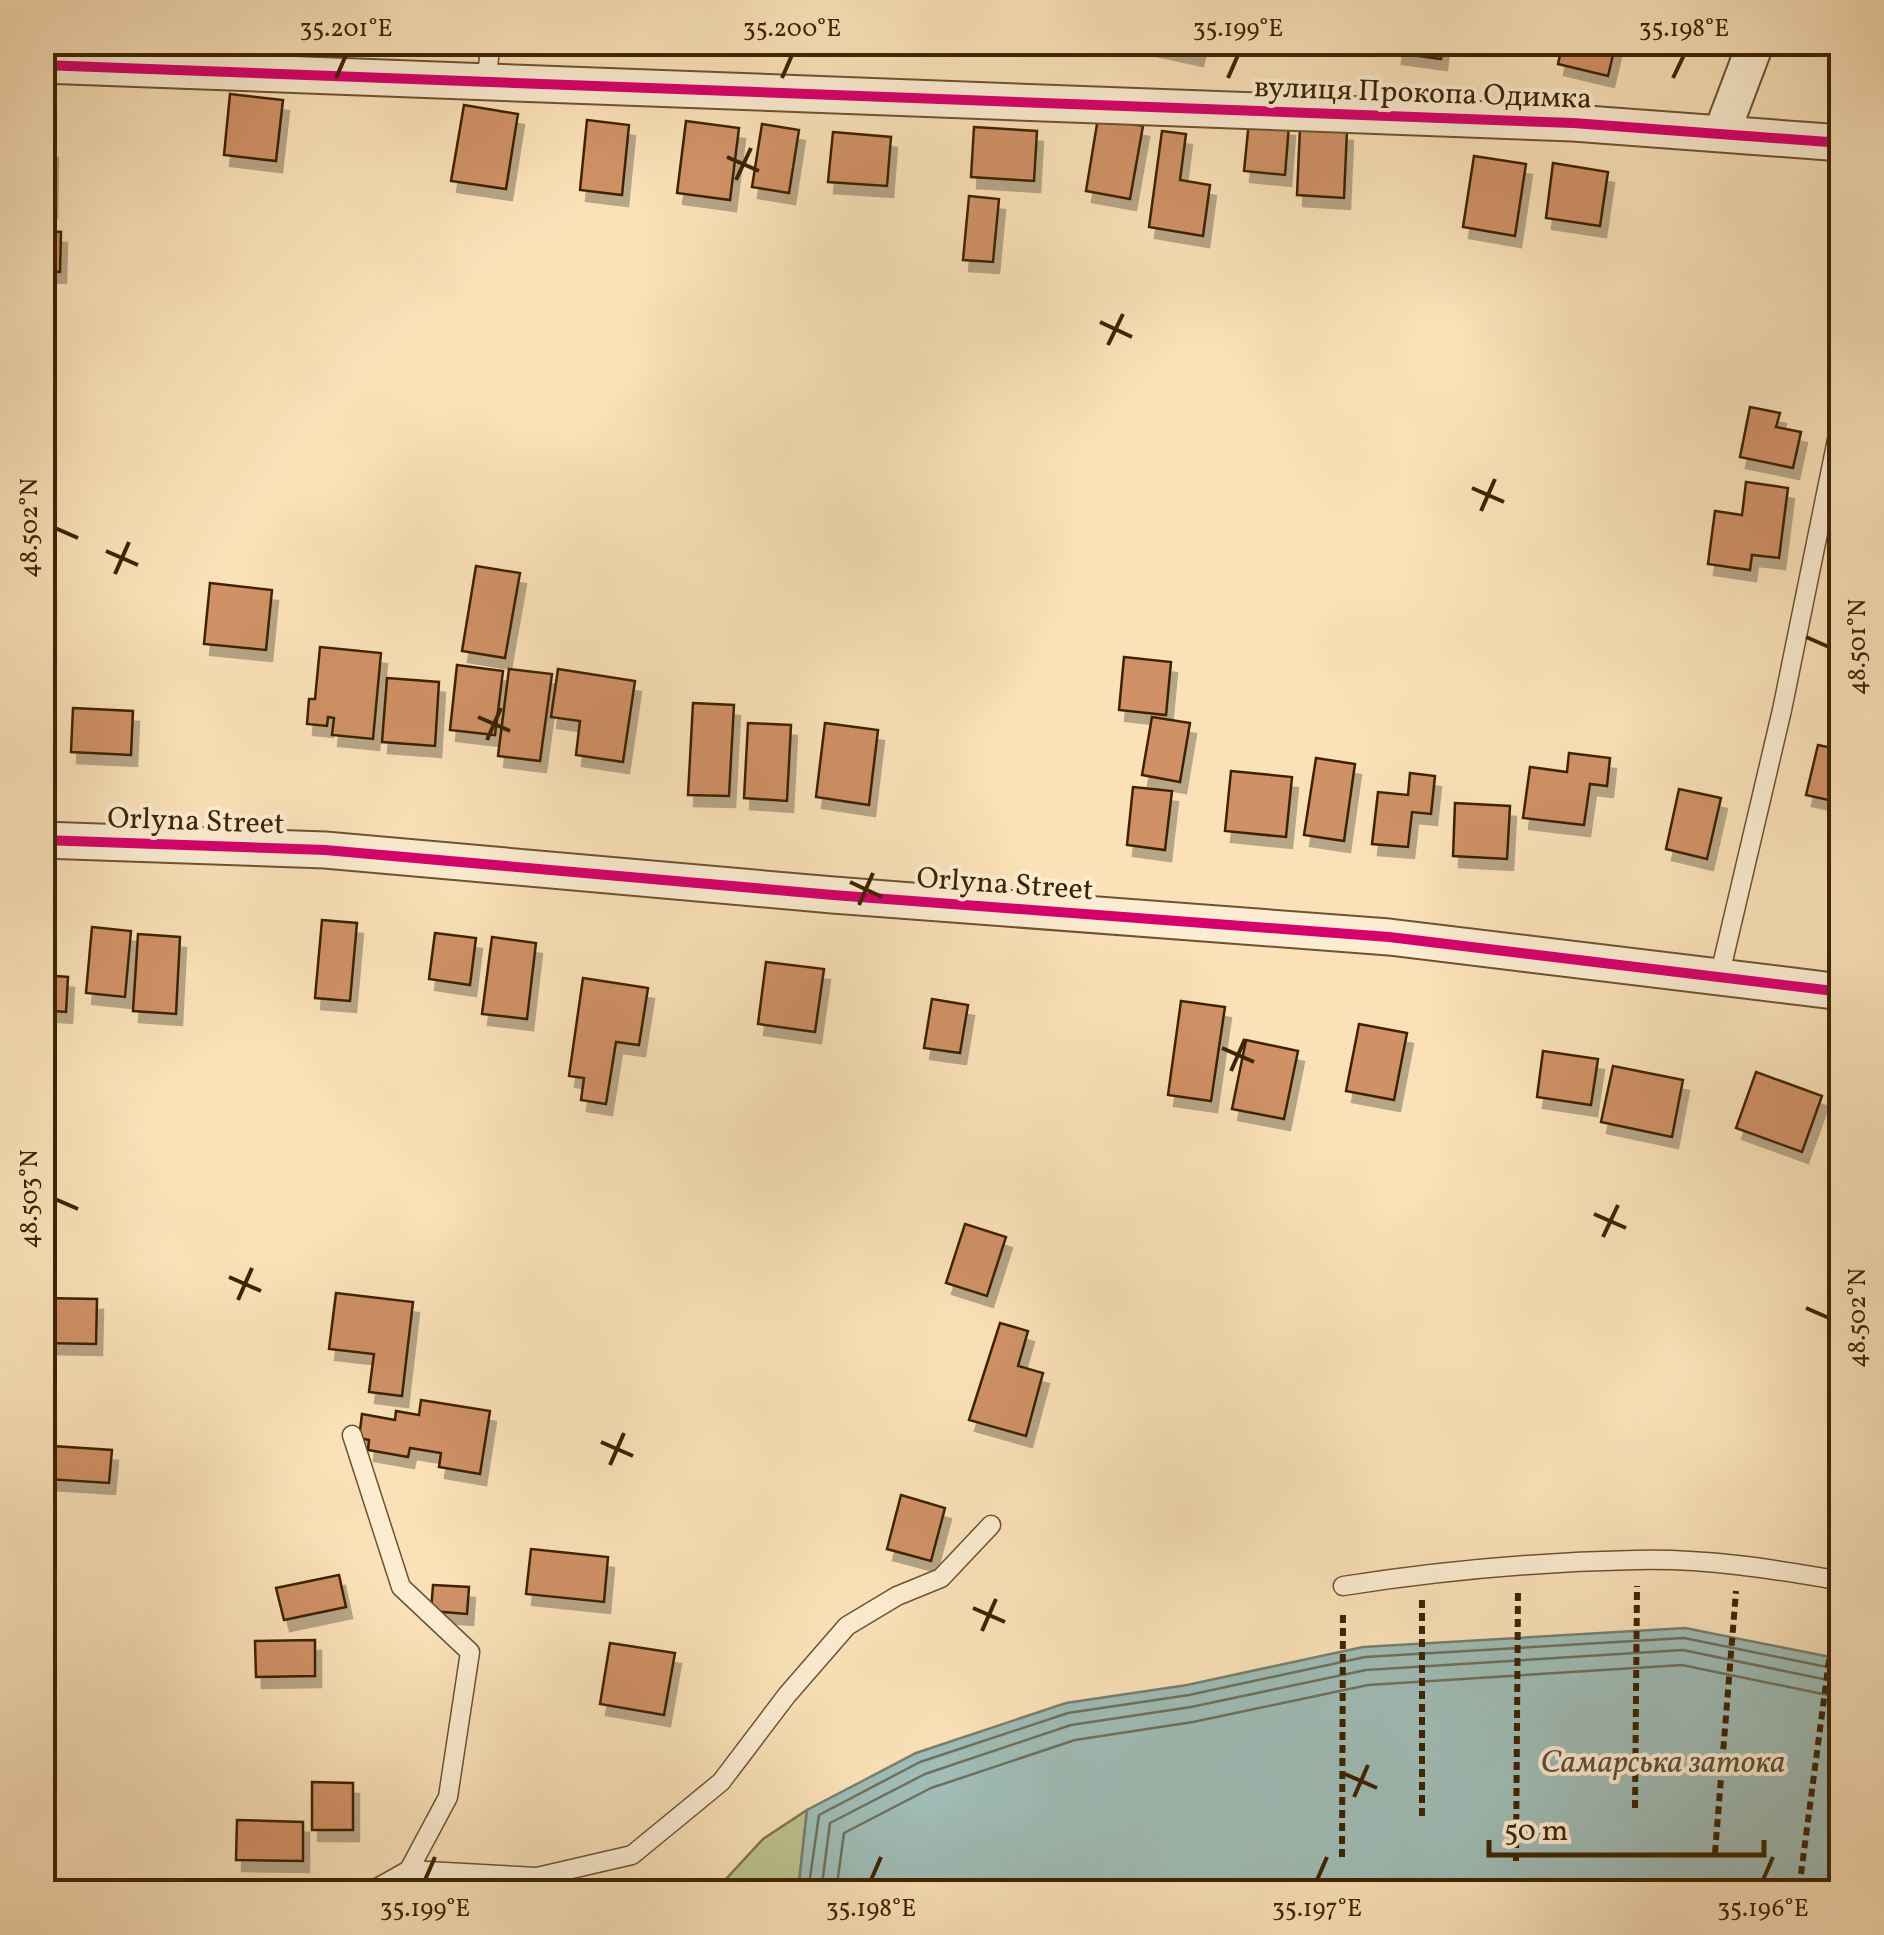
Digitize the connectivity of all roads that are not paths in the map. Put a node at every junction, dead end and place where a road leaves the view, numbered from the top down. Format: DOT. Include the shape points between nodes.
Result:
graph roads {
  1 [pos="491,42"];
  2 [pos="1756,42"];
  3 [pos="42,65"];
  4 [pos="486,82"];
  5 [pos="1722,132"];
  6 [pos="1842,143"];
  7 [pos="1842,415"];
  8 [pos="42,840"];
  9 [pos="1719,978"];
  10 [pos="1842,992"];
  11 [pos="352,1434"];
  12 [pos="991,1525"];
  13 [pos="1841,1581"];
  14 [pos="1343,1586"];
  15 [pos="408,1870"];
  16 [pos="370,1892"];
  1 -- 4 [label="lane"];
  2 -- 5 [label="street"];
  3 -- 4 [label="street, вулиця Прокопа Одимка"];
  4 -- 5 [label="street, вулиця Прокопа Одимка"];
  5 -- 6 [label="street, вулиця Прокопа Одимка"];
  7 -- 9 [label="lane"];
  8 -- 9 [label="street, Orlyna Street" via="325,850 1389,937"];
  9 -- 10 [label="street, Orlyna Street"];
  11 -- 15 [label="lane" via="401,1586 470,1652 448,1797"];
  12 -- 15 [label="lane" via="942,1578 847,1626 721,1782 632,1855 538,1878"];
  13 -- 14 [label="lane" via="1637,1559"];
  15 -- 16 [label="lane"];
}
